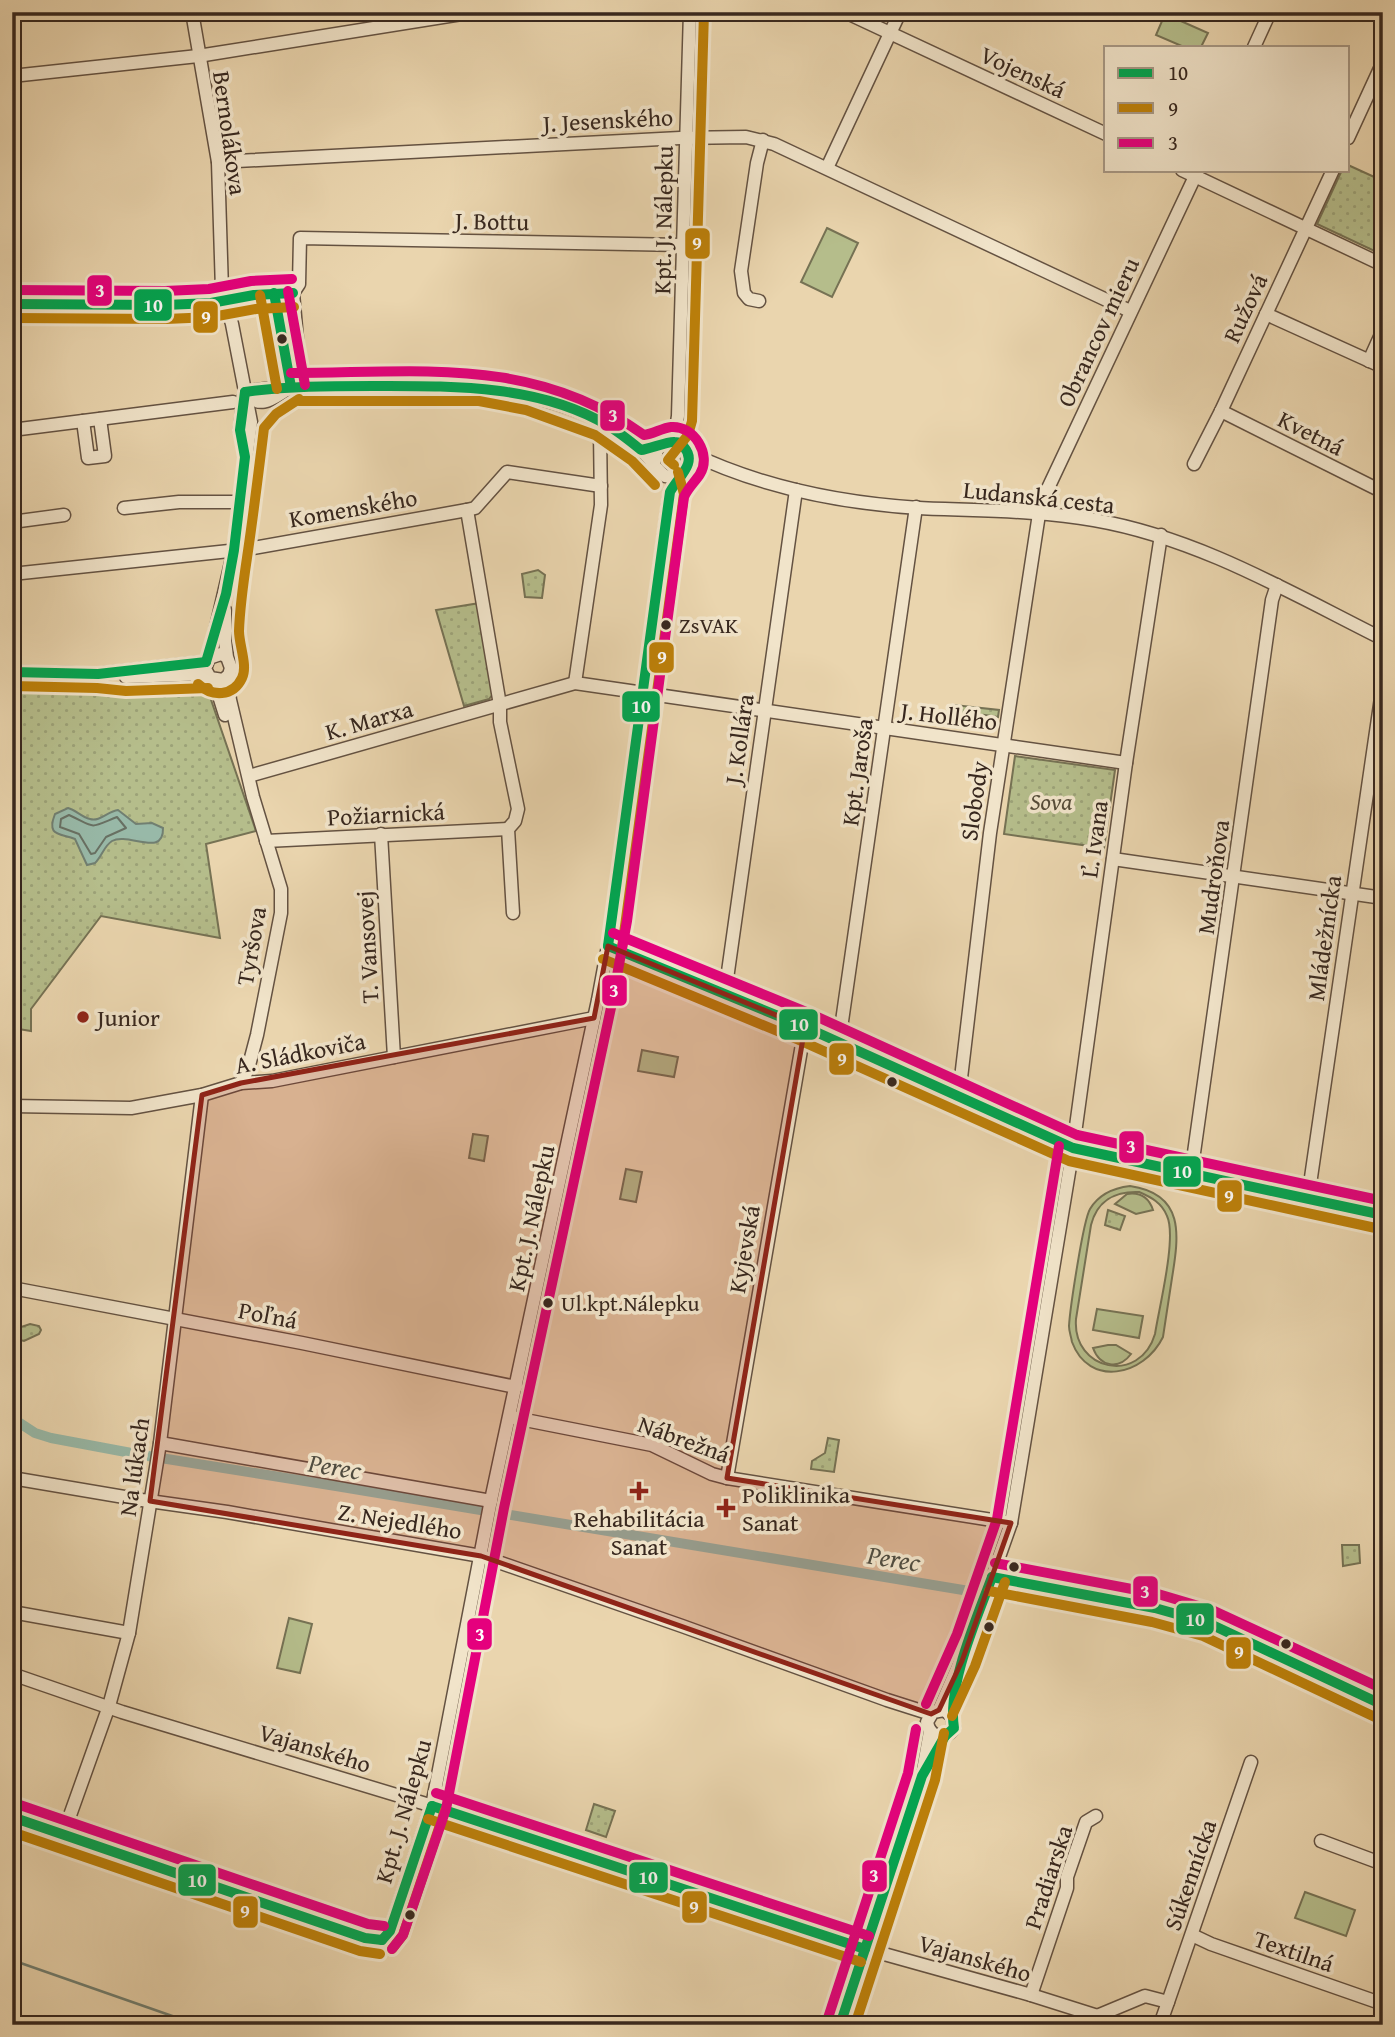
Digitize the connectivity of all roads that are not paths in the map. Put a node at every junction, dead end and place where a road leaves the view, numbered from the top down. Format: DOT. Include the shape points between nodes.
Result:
graph roads {
  1 [pos="192,12"];
  2 [pos="474,12"];
  3 [pos="690,12"];
  4 [pos="845,12"];
  5 [pos="900,12"];
  6 [pos="1270,12"];
  7 [pos="889,33"];
  8 [pos="1254,46"];
  9 [pos="198,56"];
  10 [pos="1383,62"];
  11 [pos="12,76"];
  12 [pos="1104,133"];
  13 [pos="1350,134"];
  14 [pos="686,137"];
  15 [pos="763,140"];
  16 [pos="218,162"];
  17 [pos="827,168"];
  18 [pos="1332,172"];
  19 [pos="1196,173"];
  20 [pos="1307,227"];
  21 [pos="683,245"];
  22 [pos="1383,265"];
  23 [pos="293,293"];
  24 [pos="225,301"];
  25 [pos="759,301"];
  26 [pos="12,304"];
  27 [pos="1130,311"];
  28 [pos="1266,314"];
  29 [pos="1383,330"];
  30 [pos="1368,361"];
  31 [pos="1383,367"];
  32 [pos="295,387"];
  33 [pos="244,392"];
  34 [pos="233,402"];
  35 [pos="266,402"];
  36 [pos="1221,411"];
  37 [pos="100,419"];
  38 [pos="83,421"];
  39 [pos="251,422"];
  40 [pos="602,422"];
  41 [pos="676,429"];
  42 [pos="12,430"];
  43 [pos="662,444"];
  44 [pos="684,447"];
  45 [pos="641,450"];
  46 [pos="245,457"];
  47 [pos="654,464"];
  48 [pos="1194,464"];
  49 [pos="714,465"];
  50 [pos="684,471"];
  51 [pos="665,476"];
  52 [pos="601,486"];
  53 [pos="796,490"];
  54 [pos="670,492"];
  55 [pos="1383,492"];
  56 [pos="241,502"];
  57 [pos="916,507"];
  58 [pos="124,508"];
  59 [pos="467,510"];
  60 [pos="1039,514"];
  61 [pos="64,515"];
  62 [pos="12,522"];
  63 [pos="1161,536"];
  64 [pos="234,550"];
  65 [pos="12,575"];
  66 [pos="1277,585"];
  67 [pos="226,594"];
  68 [pos="1383,639"];
  69 [pos="227,657"];
  70 [pos="213,670"];
  71 [pos="12,672"];
  72 [pos="575,683"];
  73 [pos="1383,684"];
  74 [pos="643,694"];
  75 [pos="500,705"];
  76 [pos="764,711"];
  77 [pos="884,729"];
  78 [pos="1003,744"];
  79 [pos="1126,763"];
  80 [pos="249,776"];
  81 [pos="508,829"];
  82 [pos="381,834"];
  83 [pos="266,841"];
  84 [pos="1113,859"];
  85 [pos="1234,877"];
  86 [pos="1352,894"];
  87 [pos="1383,898"];
  88 [pos="513,912"];
  89 [pos="608,946"];
  90 [pos="725,993"];
  91 [pos="594,1018"];
  92 [pos="804,1027"];
  93 [pos="839,1042"];
  94 [pos="394,1057"];
  95 [pos="241,1083"];
  96 [pos="959,1095"];
  97 [pos="199,1096"];
  98 [pos="12,1106"];
  99 [pos="1073,1148"];
  100 [pos="1191,1174"];
  101 [pos="1308,1198"];
  102 [pos="1383,1215"];
  103 [pos="12,1288"];
  104 [pos="176,1319"];
  105 [pos="516,1387"];
  106 [pos="510,1417"];
  107 [pos="160,1446"];
  108 [pos="12,1478"];
  109 [pos="727,1478"];
  110 [pos="150,1501"];
  111 [pos="490,1508"];
  112 [pos="1011,1523"];
  113 [pos="481,1556"];
  114 [pos="989,1588"];
  115 [pos="12,1612"];
  116 [pos="129,1633"];
  117 [pos="962,1661"];
  118 [pos="12,1674"];
  119 [pos="1383,1705"];
  120 [pos="109,1706"];
  121 [pos="952,1716"];
  122 [pos="932,1720"];
  123 [pos="945,1736"];
  124 [pos="1251,1762"];
  125 [pos="922,1776"];
  126 [pos="432,1806"];
  127 [pos="1096,1816"];
  128 [pos="12,1818"];
  129 [pos="63,1835"];
  130 [pos="1321,1840"];
  131 [pos="1383,1864"];
  132 [pos="1192,1934"];
  133 [pos="865,1949"];
  134 [pos="1031,1995"];
  135 [pos="1168,2002"];
  136 [pos="1383,2004"];
  137 [pos="1097,2016"];
  138 [pos="839,2025"];
  139 [pos="1126,2025"];
  140 [pos="1156,2025"];
  1 -- 9 [label="street, Bernolákova"];
  2 -- 9 [label="street"];
  3 -- 14 [label="street, Kpt. J. Nálepku"];
  4 -- 7 [label="street, Vojenská"];
  5 -- 7 [label="street"];
  6 -- 8 [label="street"];
  7 -- 12 [label="street, Vojenská"];
  7 -- 17 [label="street"];
  9 -- 11 [label="street"];
  9 -- 16 [label="street, Bernolákova"];
  10 -- 13 [label="street"];
  14 -- 15 [label="street, J. Jesenského"];
  14 -- 16 [label="street, J. Jesenského"];
  14 -- 21 [label="street, Kpt. J. Nálepku"];
  15 -- 17 [label="street, J. Jesenského"];
  15 -- 25 [label="street" via="741,271 744,293"];
  16 -- 24 [label="street, Bernolákova"];
  17 -- 27 [label="street, J. Jesenského"];
  18 -- 20 [label="street, Ružová"];
  19 -- 20 [label="street"];
  19 -- 27 [label="street, Obrancov mieru"];
  20 -- 22 [label="street"];
  20 -- 28 [label="street, Ružová"];
  21 -- 23 [label="street, J. Bottu" via="300,239 299,284"];
  21 -- 41 [label="street, Kpt. J. Nálepku"];
  23 -- 24 [label="street"];
  23 -- 32 [label="street" via="300,374"];
  24 -- 26 [label="street"];
  24 -- 33 [label="street, Bernolákova"];
  27 -- 60 [label="street, Obrancov mieru"];
  28 -- 30 [label="street"];
  28 -- 36 [label="street, Ružová"];
  29 -- 30 [label="street"];
  30 -- 31 [label="street"];
  32 -- 33 [label="street"];
  32 -- 35 [label="street"];
  32 -- 40 [label="street" via="480,387 533,397"];
  33 -- 35 [label="street" via="254,402"];
  33 -- 39 [label="street"];
  33 -- 46 [label="street" via="240,430"];
  34 -- 37 [label="street"];
  35 -- 39 [label="street"];
  36 -- 48 [label="street, Ružová"];
  36 -- 55 [label="street, Kvetná"];
  37 -- 38 [label="street"];
  37 -- 38 [label="street" via="105,456 88,458"];
  38 -- 42 [label="street"];
  39 -- 46 [label="street"];
  40 -- 45 [label="street"];
  40 -- 52 [label="street"];
  41 -- 43 [label="street"];
  41 -- 44 [label="street, Kpt. J. Nálepku"];
  43 -- 44 [label="street"];
  43 -- 45 [label="street"];
  43 -- 47 [label="street"];
  44 -- 49 [label="street, Ludanská cesta"];
  44 -- 50 [label="street"];
  45 -- 47 [label="street"];
  46 -- 56 [label="street"];
  47 -- 51 [label="street"];
  49 -- 50 [label="street, Ludanská cesta"];
  49 -- 53 [label="street, Ludanská cesta"];
  50 -- 51 [label="street"];
  50 -- 54 [label="street, Kpt. J. Nálepku"];
  51 -- 54 [label="street, Kpt. J. Nálepku"];
  52 -- 59 [label="street" via="507,472 475,508"];
  52 -- 72 [label="street"];
  53 -- 57 [label="street, Ludanská cesta"];
  53 -- 76 [label="street, J. Kollára"];
  54 -- 74 [label="street, Kpt. J. Nálepku"];
  56 -- 58 [label="street"];
  56 -- 64 [label="street"];
  57 -- 60 [label="street, Ludanská cesta"];
  57 -- 77 [label="street, Kpt. Jaroša"];
  59 -- 64 [label="street, Komenského"];
  59 -- 75 [label="street"];
  60 -- 63 [label="street, Ludanská cesta" via="1095,520"];
  60 -- 78 [label="street, Slobody"];
  61 -- 62 [label="street"];
  63 -- 66 [label="street, Ludanská cesta"];
  63 -- 79 [label="street, Ľ. Ivana"];
  64 -- 65 [label="street, Komenského"];
  64 -- 67 [label="street"];
  66 -- 68 [label="street, Ludanská cesta"];
  66 -- 85 [label="street, Mudroňova"];
  67 -- 69 [label="street"];
  67 -- 70 [label="street"];
  69 -- 70 [label="street" via="215,655"];
  69 -- 70 [label="street" via="232,668"];
  70 -- 71 [label="street"];
  70 -- 80 [label="street, Tyršova" via="230,700"];
  72 -- 74 [label="street, K. Marxa"];
  72 -- 75 [label="street, K. Marxa"];
  73 -- 86 [label="street, Mládežnícka"];
  74 -- 76 [label="street, J. Hollého"];
  74 -- 89 [label="street, Kpt. J. Nálepku"];
  75 -- 80 [label="street, K. Marxa"];
  75 -- 81 [label="street" via="518,809"];
  76 -- 77 [label="street, J. Hollého"];
  76 -- 90 [label="street, J. Kollára"];
  77 -- 78 [label="street, J. Hollého"];
  77 -- 93 [label="street, Kpt. Jaroša"];
  78 -- 79 [label="street, J. Hollého"];
  78 -- 96 [label="street, Slobody"];
  79 -- 84 [label="street, Ľ. Ivana"];
  80 -- 83 [label="street, Tyršova"];
  81 -- 82 [label="street, Požiarnická"];
  81 -- 88 [label="street"];
  82 -- 83 [label="street, Požiarnická"];
  82 -- 94 [label="street, T. Vansovej"];
  83 -- 95 [label="street, Tyršova" via="281,889 281,913 257,1035"];
  84 -- 85 [label="street"];
  84 -- 99 [label="street, Ľ. Ivana"];
  85 -- 86 [label="street"];
  85 -- 100 [label="street, Mudroňova"];
  86 -- 87 [label="street"];
  86 -- 101 [label="street, Mládežnícka"];
  89 -- 90 [label="street"];
  89 -- 91 [label="street, Kpt. J. Nálepku"];
  90 -- 92 [label="street"];
  91 -- 94 [label="street, A. Sládkoviča"];
  91 -- 105 [label="street, Kpt. J. Nálepku"];
  92 -- 93 [label="street"];
  92 -- 109 [label="street, Kyjevská"];
  93 -- 96 [label="street"];
  94 -- 95 [label="street, A. Sládkoviča"];
  95 -- 97 [label="street, A. Sládkoviča"];
  96 -- 99 [label="street"];
  97 -- 98 [label="street, A. Sládkoviča" via="131,1108"];
  97 -- 104 [label="street, Na lúkach"];
  99 -- 100 [label="street"];
  99 -- 112 [label="street, Ľ. Ivana"];
  100 -- 101 [label="street"];
  101 -- 102 [label="street"];
  103 -- 104 [label="street, Poľná"];
  104 -- 105 [label="street, Poľná"];
  104 -- 107 [label="street, Na lúkach"];
  105 -- 106 [label="street, Kpt. J. Nálepku"];
  106 -- 109 [label="street, Nábrežná" via="652,1445"];
  106 -- 111 [label="street, Kpt. J. Nálepku"];
  107 -- 110 [label="street, Na lúkach"];
  107 -- 111 [label="street, Z. Nejedlého"];
  108 -- 110 [label="street, Z. Nejedlého"];
  109 -- 112 [label="street, Nábrežná"];
  110 -- 113 [label="street, Z. Nejedlého"];
  110 -- 116 [label="street, Na lúkach"];
  111 -- 113 [label="street, Kpt. J. Nálepku"];
  112 -- 114 [label="street, Ľ. Ivana"];
  113 -- 122 [label="street, Z. Nejedlého"];
  113 -- 126 [label="street, Kpt. J. Nálepku"];
  114 -- 117 [label="street, Ľ. Ivana"];
  114 -- 119 [label="street" via="1141,1605 1196,1619"];
  115 -- 116 [label="street"];
  116 -- 120 [label="street, Na lúkach"];
  117 -- 121 [label="street"];
  117 -- 122 [label="street"];
  118 -- 120 [label="street, Vajanského"];
  120 -- 126 [label="street, Vajanského"];
  120 -- 129 [label="street, Na lúkach"];
  121 -- 122 [label="street" via="946,1711"];
  121 -- 123 [label="street" via="954,1728"];
  122 -- 123 [label="street" via="937,1736"];
  122 -- 125 [label="street"];
  123 -- 125 [label="street"];
  124 -- 132 [label="street, Súkennícka"];
  125 -- 133 [label="street"];
  126 -- 129 [label="street, Kpt. J. Nálepku" via="390,1931 382,1940"];
  126 -- 133 [label="street, Vajanského"];
  127 -- 134 [label="street, Pradiarska" via="1086,1822"];
  128 -- 129 [label="street"];
  130 -- 131 [label="street"];
  132 -- 135 [label="street, Súkennícka"];
  132 -- 136 [label="street, Textilná"];
  133 -- 134 [label="street, Vajanského"];
  133 -- 138 [label="street"];
  134 -- 137 [label="street, Vajanského"];
  135 -- 137 [label="street" via="1145,1996"];
  135 -- 140 [label="street, Súkennícka"];
  137 -- 139 [label="street, Vajanského"];
}
